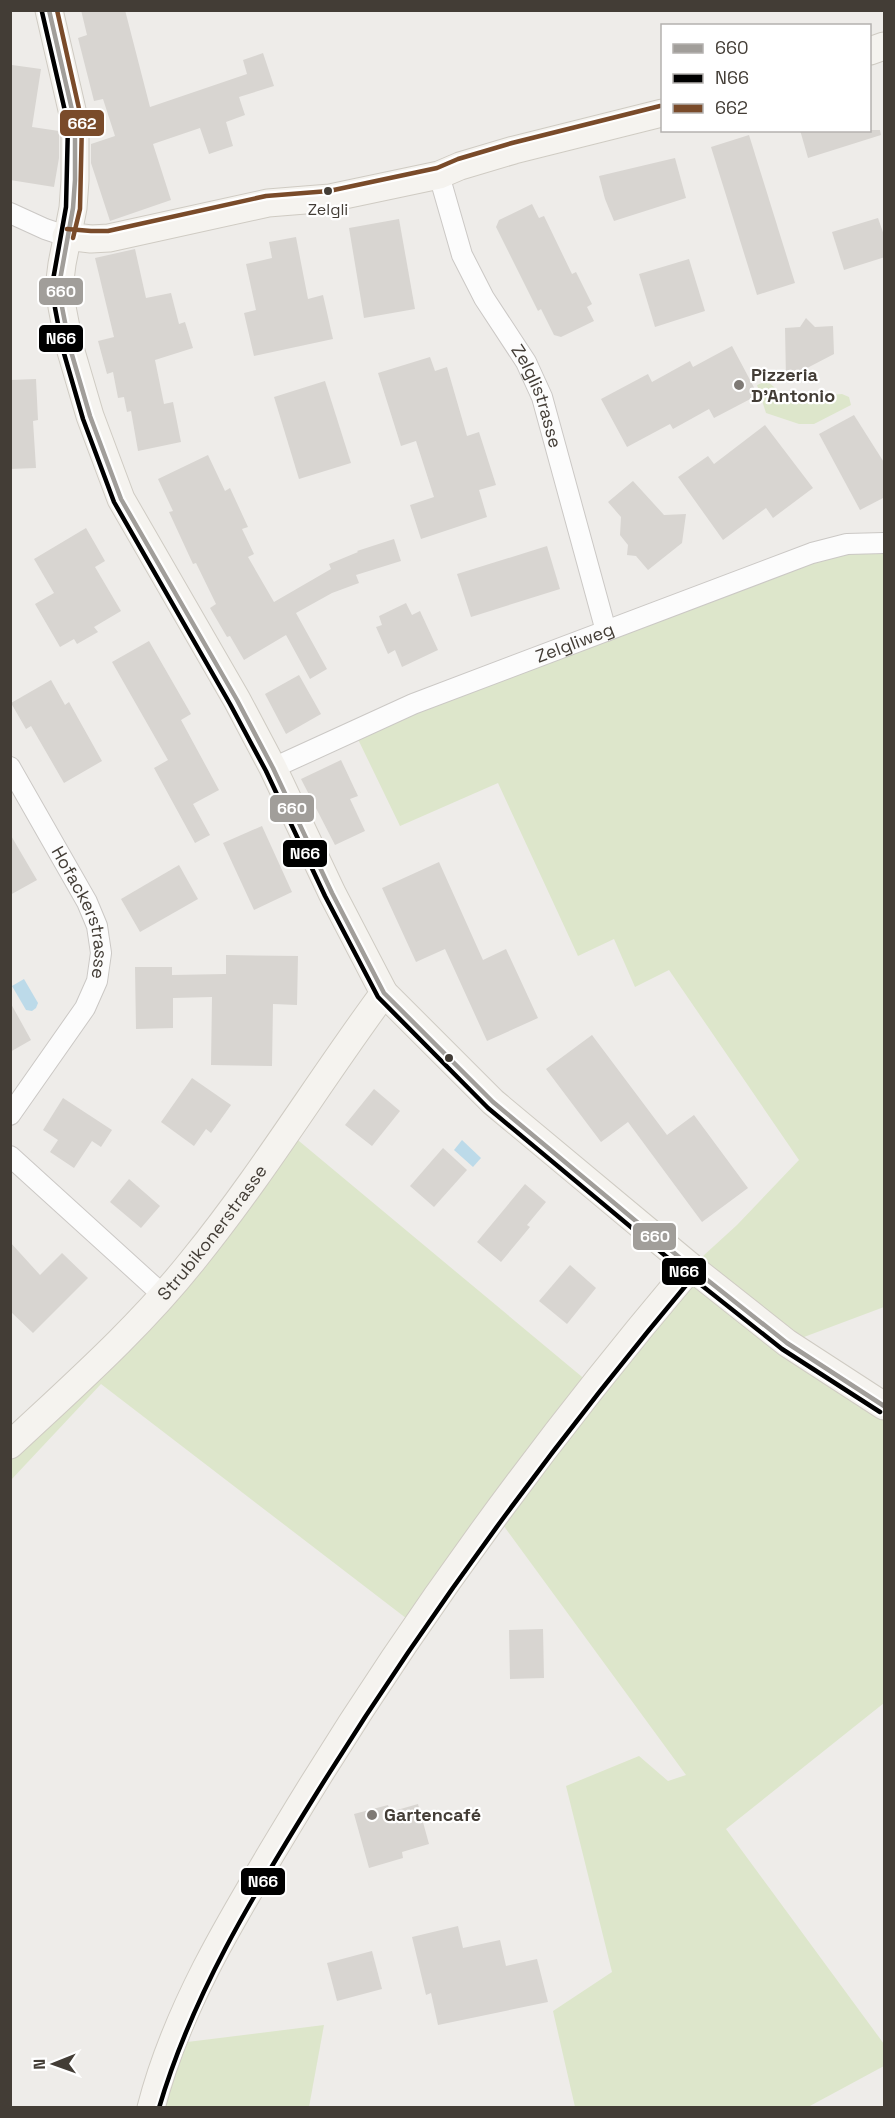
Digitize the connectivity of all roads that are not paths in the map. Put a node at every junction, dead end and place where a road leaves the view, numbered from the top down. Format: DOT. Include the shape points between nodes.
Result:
graph roads {
  1 [pos="49,10"];
  2 [pos="661,114"];
  3 [pos="440,175"];
  4 [pos="10,213"];
  5 [pos="66,236"];
  6 [pos="885,543"];
  7 [pos="606,631"];
  8 [pos="10,767"];
  9 [pos="273,768"];
  10 [pos="384,993"];
  11 [pos="10,1115"];
  12 [pos="10,1156"];
  13 [pos="691,1267"];
  14 [pos="163,1295"];
  15 [pos="885,1406"];
  16 [pos="10,1445"];
  17 [pos="151,2108"];
  1 -- 5 [label="street" via="75,123 75,189"];
  2 -- 3 [label="street" via="493,156"];
  3 -- 5 [label="street" via="330,198 268,203 109,238"];
  3 -- 7 [label="street, Zelglistrasse" via="462,255 484,298 526,362 542,397"];
  4 -- 5 [label="street"];
  5 -- 9 [label="street" via="60,280 70,348 121,499"];
  6 -- 7 [label="street, Zelgliweg" via="847,544 812,553"];
  7 -- 9 [label="street, Zelgliweg" via="413,704"];
  8 -- 11 [label="street, Hofackerstrasse" via="87,902 97,926 101,953 97,981 85,1008"];
  9 -- 10 [label="street"];
  10 -- 13 [label="street" via="507,1114"];
  10 -- 14 [label="street, Strubikonerstrasse" via="228,1214"];
  12 -- 14 [label="street"];
  13 -- 15 [label="street" via="787,1343"];
  13 -- 17 [label="street" via="613,1360 495,1514 364,1701 214,1954 171,2044"];
  14 -- 16 [label="street, Strubikonerstrasse"];
}
